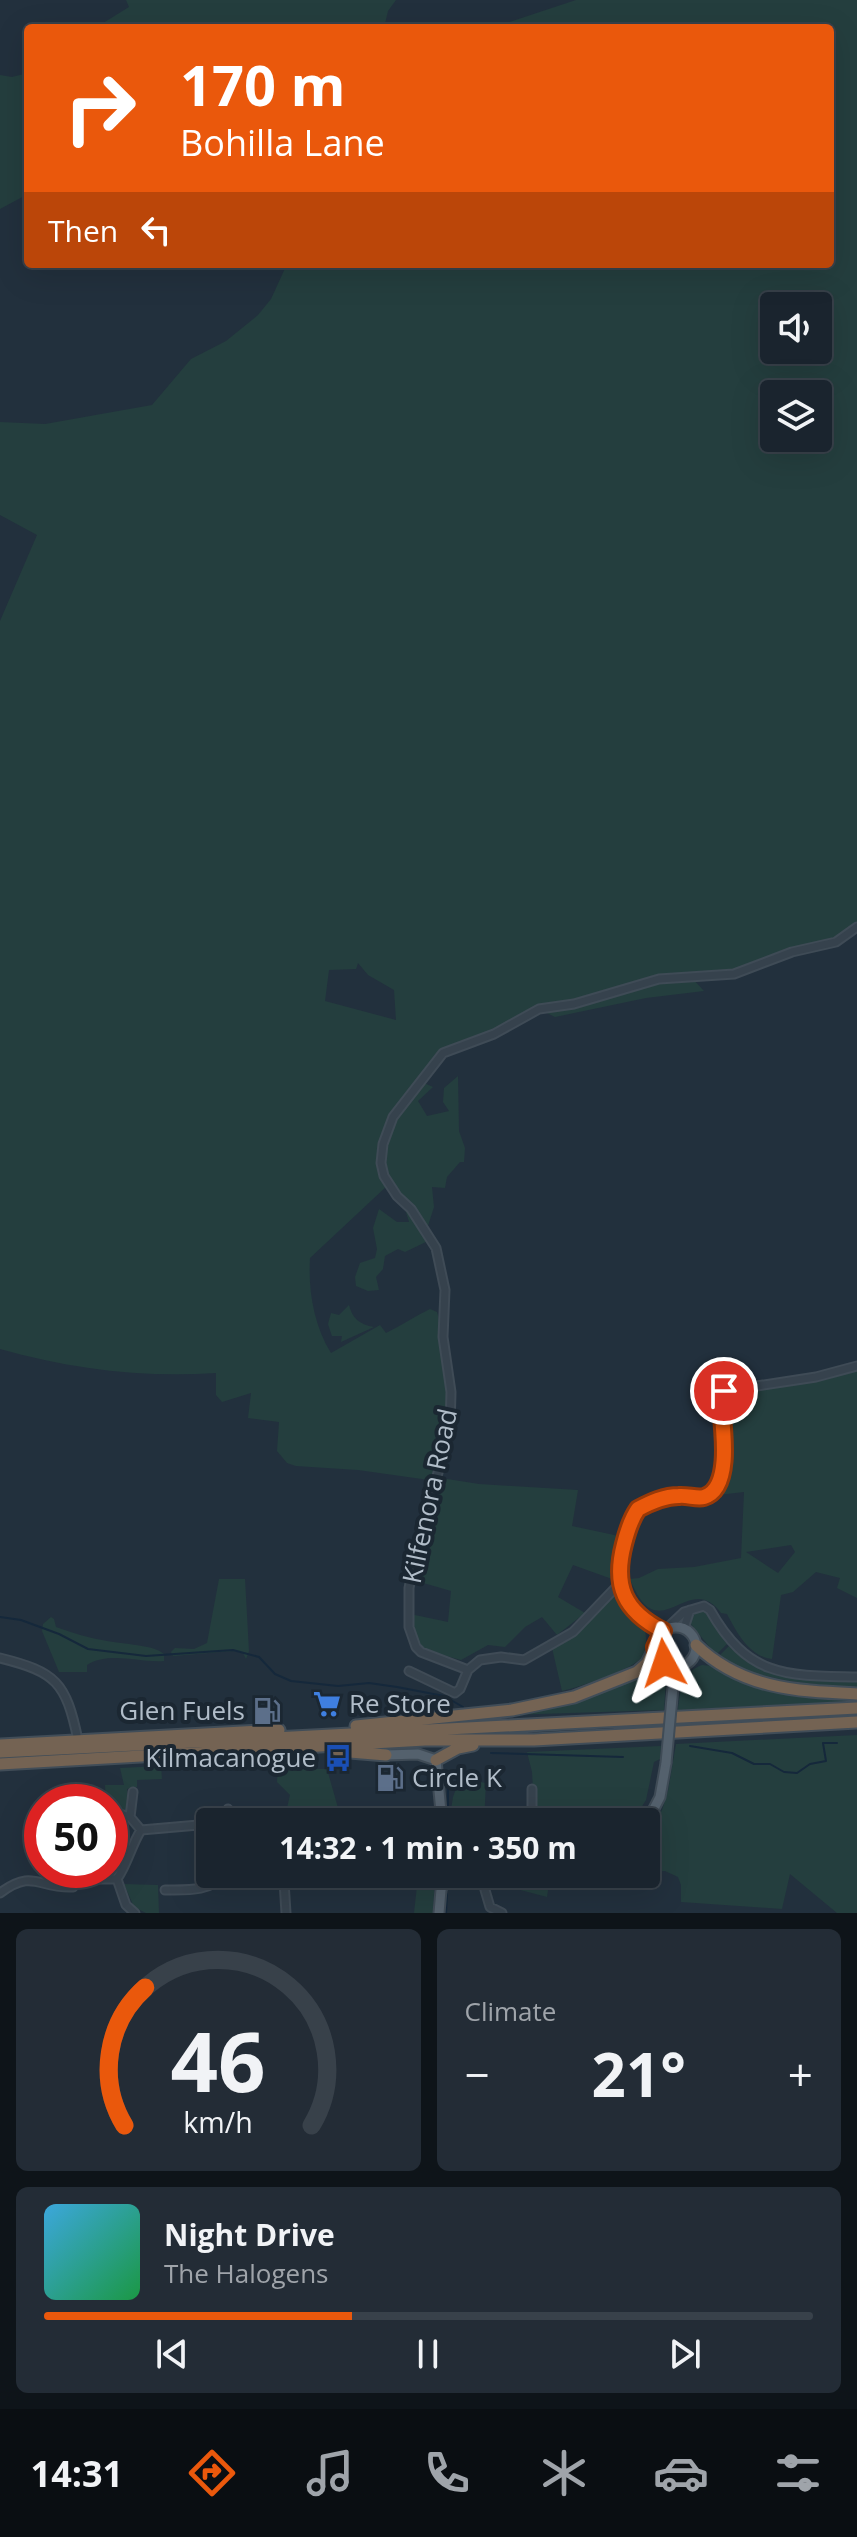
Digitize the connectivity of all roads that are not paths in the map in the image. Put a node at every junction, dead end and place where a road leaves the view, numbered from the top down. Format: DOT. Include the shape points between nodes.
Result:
graph roads {
  1 [pos="857,927"];
  2 [pos="857,1366"];
  3 [pos="620,1583"];
  4 [pos="690,1610"];
  5 [pos="684,1628"];
  6 [pos="665,1629"];
  7 [pos="696,1645"];
  8 [pos="655,1647"];
  9 [pos="0,1658"];
  10 [pos="677,1667"];
  11 [pos="468,1670"];
  12 [pos="409,1671"];
  13 [pos="857,1677"];
  14 [pos="857,1694"];
  15 [pos="857,1708"];
  16 [pos="857,1722"];
  17 [pos="78,1740"];
  18 [pos="534,1740"];
  19 [pos="0,1745"];
  20 [pos="294,1747"];
  21 [pos="0,1752"];
  22 [pos="386,1755"];
  23 [pos="436,1760"];
  24 [pos="0,1765"];
  25 [pos="532,1789"];
  26 [pos="133,1792"];
  27 [pos="441,1808"];
  28 [pos="532,1808"];
  29 [pos="654,1808"];
  30 [pos="130,1817"];
  31 [pos="196,1825"];
  32 [pos="141,1830"];
  33 [pos="128,1861"];
  34 [pos="24,1880"];
  35 [pos="120,1888"];
  36 [pos="196,1888"];
  37 [pos="284,1888"];
  38 [pos="442,1888"];
  39 [pos="485,1888"];
  40 [pos="165,1890"];
  41 [pos="0,1893"];
  42 [pos="489,1910"];
  43 [pos="135,1913"];
  44 [pos="286,1913"];
  45 [pos="439,1913"];
  46 [pos="502,1913"];
  1 -- 11 [label="street, Kilfenora Road" via="836,942 734,974 659,979 539,1009 443,1053 393,1117 381,1163 388,1185 436,1248 445,1290 443,1337 451,1392 450,1428 409,1588 409,1627 416,1647 428,1656"];
  2 -- 3 [label="street" via="724,1391 720,1481 703,1497 661,1498 638,1509 623,1548"];
  3 -- 6 [label="street" via="633,1610 647,1623"];
  3 -- 11 [label="street" via="573,1632 530,1658 489,1657"];
  4 -- 5 [label="street"];
  4 -- 6 [label="street"];
  4 -- 13 [label="street" via="710,1610 733,1645 762,1666"];
  5 -- 6 [label="main road"];
  5 -- 7 [label="main road"];
  6 -- 8 [label="main road"];
  7 -- 10 [label="main road" via="690,1661"];
  7 -- 14 [label="highway" via="734,1674 758,1682"];
  8 -- 10 [label="main road" via="660,1660"];
  8 -- 17 [label="highway" via="637,1672 574,1697 527,1708 361,1726"];
  9 -- 17 [label="street" via="34,1666 58,1683"];
  10 -- 29 [label="main road, bridge" via="666,1763"];
  11 -- 12 [label="street" via="455,1693"];
  15 -- 21 [label="highway"];
  16 -- 18 [label="highway"];
  17 -- 19 [label="highway"];
  18 -- 20 [label="highway"];
  18 -- 23 [label="highway" via="466,1746"];
  20 -- 22 [label="highway"];
  20 -- 24 [label="highway"];
  22 -- 23 [label="main road" via="418,1754"];
  23 -- 27 [label="main road"];
  25 -- 28 [label="street"];
  26 -- 30 [label="street"];
  30 -- 32 [label="street"];
  31 -- 32 [label="street"];
  32 -- 33 [label="street"];
  34 -- 41 [label="street"];
  35 -- 43 [label="street"];
  36 -- 40 [label="street"];
  37 -- 44 [label="street"];
  38 -- 45 [label="main road"];
  39 -- 42 [label="street"];
  42 -- 46 [label="street"];
}
